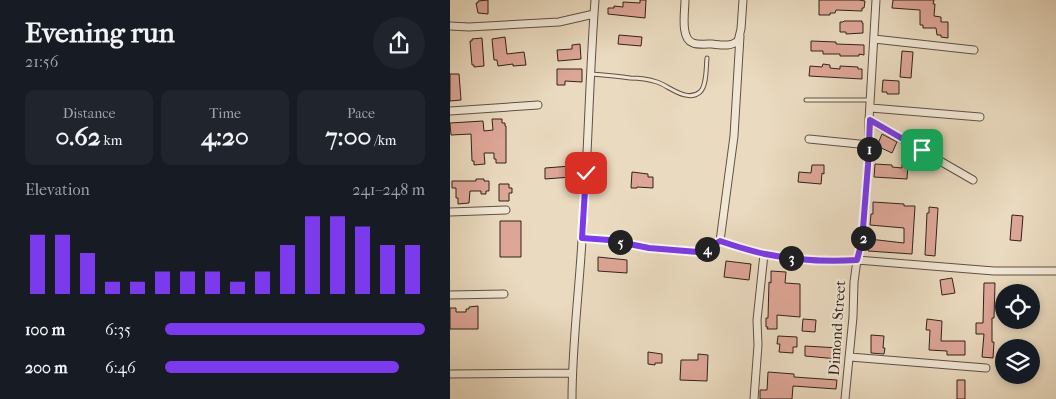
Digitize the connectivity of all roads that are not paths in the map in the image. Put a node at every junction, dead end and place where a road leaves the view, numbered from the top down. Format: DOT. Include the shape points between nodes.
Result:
graph roads {
  1 [pos="595,0"];
  2 [pos="685,0"];
  3 [pos="743,0"];
  4 [pos="876,0"];
  5 [pos="594,14"];
  6 [pos="450,26"];
  7 [pos="740,36"];
  8 [pos="874,39"];
  9 [pos="974,50"];
  10 [pos="707,58"];
  11 [pos="590,74"];
  12 [pos="806,100"];
  13 [pos="871,104"];
  14 [pos="538,105"];
  15 [pos="450,111"];
  16 [pos="980,117"];
  17 [pos="870,120"];
  18 [pos="809,138"];
  19 [pos="869,145"];
  20 [pos="974,180"];
  21 [pos="506,210"];
  22 [pos="450,212"];
  23 [pos="582,238"];
  24 [pos="720,241"];
  25 [pos="764,254"];
  26 [pos="857,260"];
  27 [pos="1056,271"];
  28 [pos="504,294"];
  29 [pos="450,295"];
  30 [pos="850,358"];
  31 [pos="986,368"];
  32 [pos="572,373"];
  33 [pos="450,374"];
  34 [pos="572,399"];
  35 [pos="754,399"];
  36 [pos="846,399"];
  1 -- 5 [label="street"];
  2 -- 7 [label="street" via="684,29 686,38 692,43 727,46 738,41"];
  3 -- 7 [label="street"];
  4 -- 8 [label="street"];
  5 -- 6 [label="street" via="559,22"];
  5 -- 11 [label="street"];
  7 -- 24 [label="street" via="734,136"];
  8 -- 9 [label="street"];
  8 -- 13 [label="street"];
  10 -- 11 [label="lane" via="704,86 699,93 692,95 676,92 647,79"];
  11 -- 23 [label="street"];
  12 -- 13 [label="lane"];
  13 -- 16 [label="street"];
  13 -- 17 [label="street"];
  14 -- 15 [label="street"];
  17 -- 19 [label="street"];
  17 -- 20 [label="street"];
  18 -- 19 [label="street"];
  19 -- 26 [label="street, Dimond Street" via="862,241"];
  21 -- 22 [label="street"];
  23 -- 24 [label="street" via="698,252"];
  23 -- 32 [label="street"];
  24 -- 25 [label="street"];
  25 -- 26 [label="street" via="813,260"];
  25 -- 35 [label="street"];
  26 -- 27 [label="street" via="994,271"];
  26 -- 30 [label="street, Dimond Street"];
  28 -- 29 [label="street"];
  30 -- 31 [label="street"];
  30 -- 36 [label="street, Dimond Street"];
  32 -- 33 [label="street"];
  32 -- 34 [label="street"];
}
